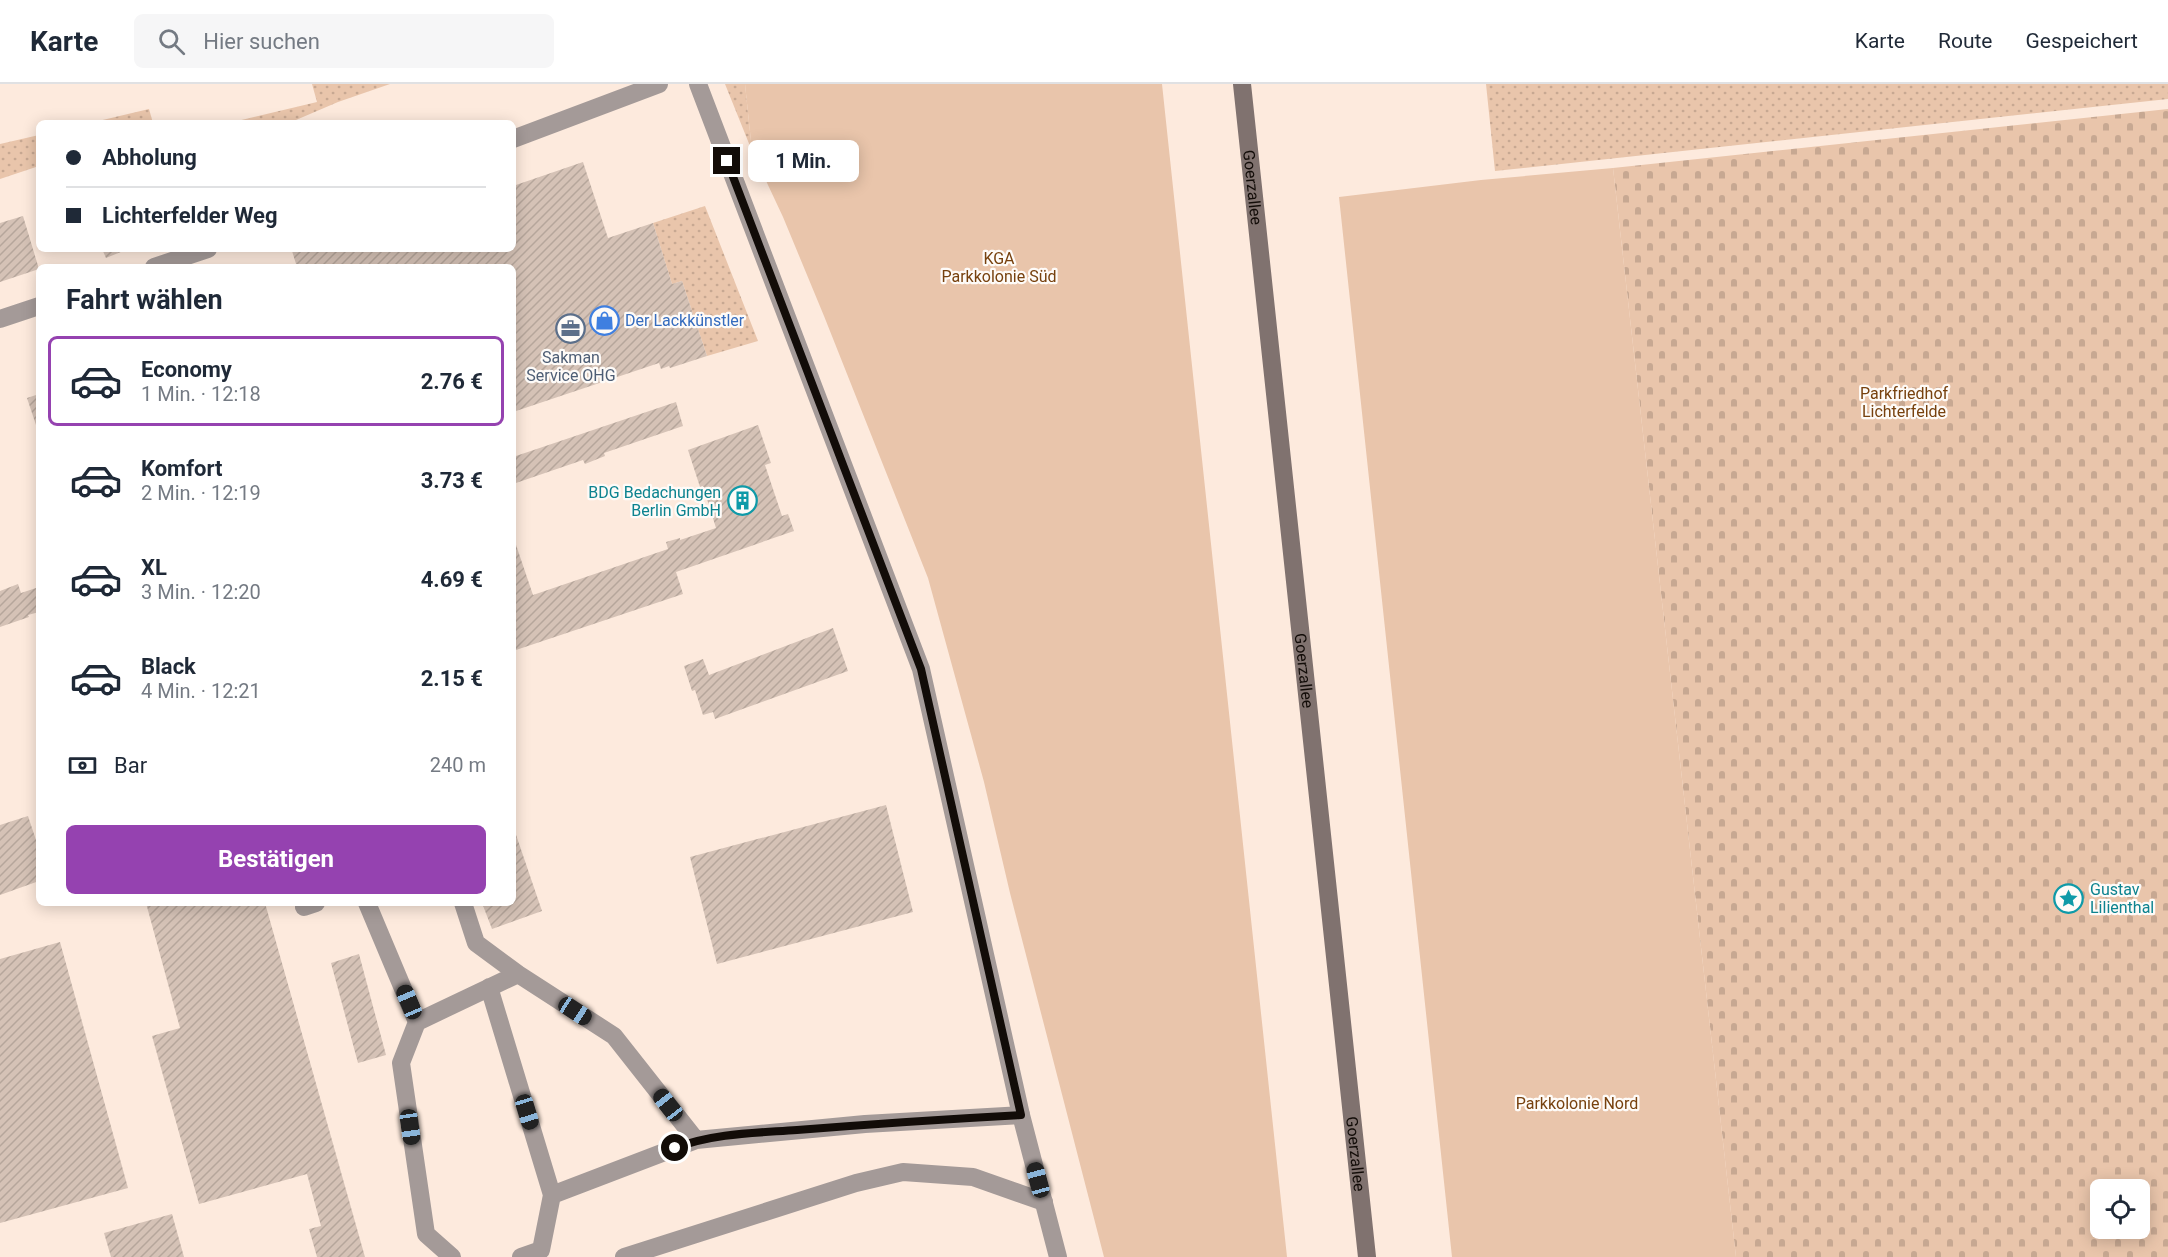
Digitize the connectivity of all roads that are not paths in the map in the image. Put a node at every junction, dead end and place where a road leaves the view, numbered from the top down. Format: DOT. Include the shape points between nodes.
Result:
graph roads {
  1 [pos="659,84"];
  2 [pos="698,84"];
  3 [pos="1242,84"];
  4 [pos="516,138"];
  5 [pos="199,252"];
  6 [pos="163,264"];
  7 [pos="36,307"];
  8 [pos="0,319"];
  9 [pos="369,906"];
  10 [pos="464,906"];
  11 [pos="518,974"];
  12 [pos="489,987"];
  13 [pos="417,1022"];
  14 [pos="1021,1115"];
  15 [pos="696,1140"];
  16 [pos="552,1195"];
  17 [pos="1044,1202"];
  18 [pos="452,1257"];
  19 [pos="522,1257"];
  20 [pos="624,1257"];
  21 [pos="1058,1257"];
  22 [pos="1367,1257"];
  1 -- 4 [label="street"];
  2 -- 14 [label="street" via="921,669"];
  3 -- 22 [label="main road, Goerzallee"];
  5 -- 6 [label="street"];
  7 -- 8 [label="street"];
  9 -- 13 [label="street"];
  10 -- 11 [label="street" via="476,943"];
  11 -- 12 [label="street"];
  11 -- 15 [label="street" via="614,1036"];
  12 -- 13 [label="street"];
  12 -- 16 [label="street"];
  13 -- 18 [label="street" via="401,1063 426,1234"];
  14 -- 15 [label="street" via="864,1124"];
  14 -- 17 [label="street"];
  15 -- 16 [label="street"];
  16 -- 19 [label="street" via="541,1250"];
  17 -- 20 [label="street" via="973,1177 903,1172 856,1183"];
  17 -- 21 [label="street"];
}
